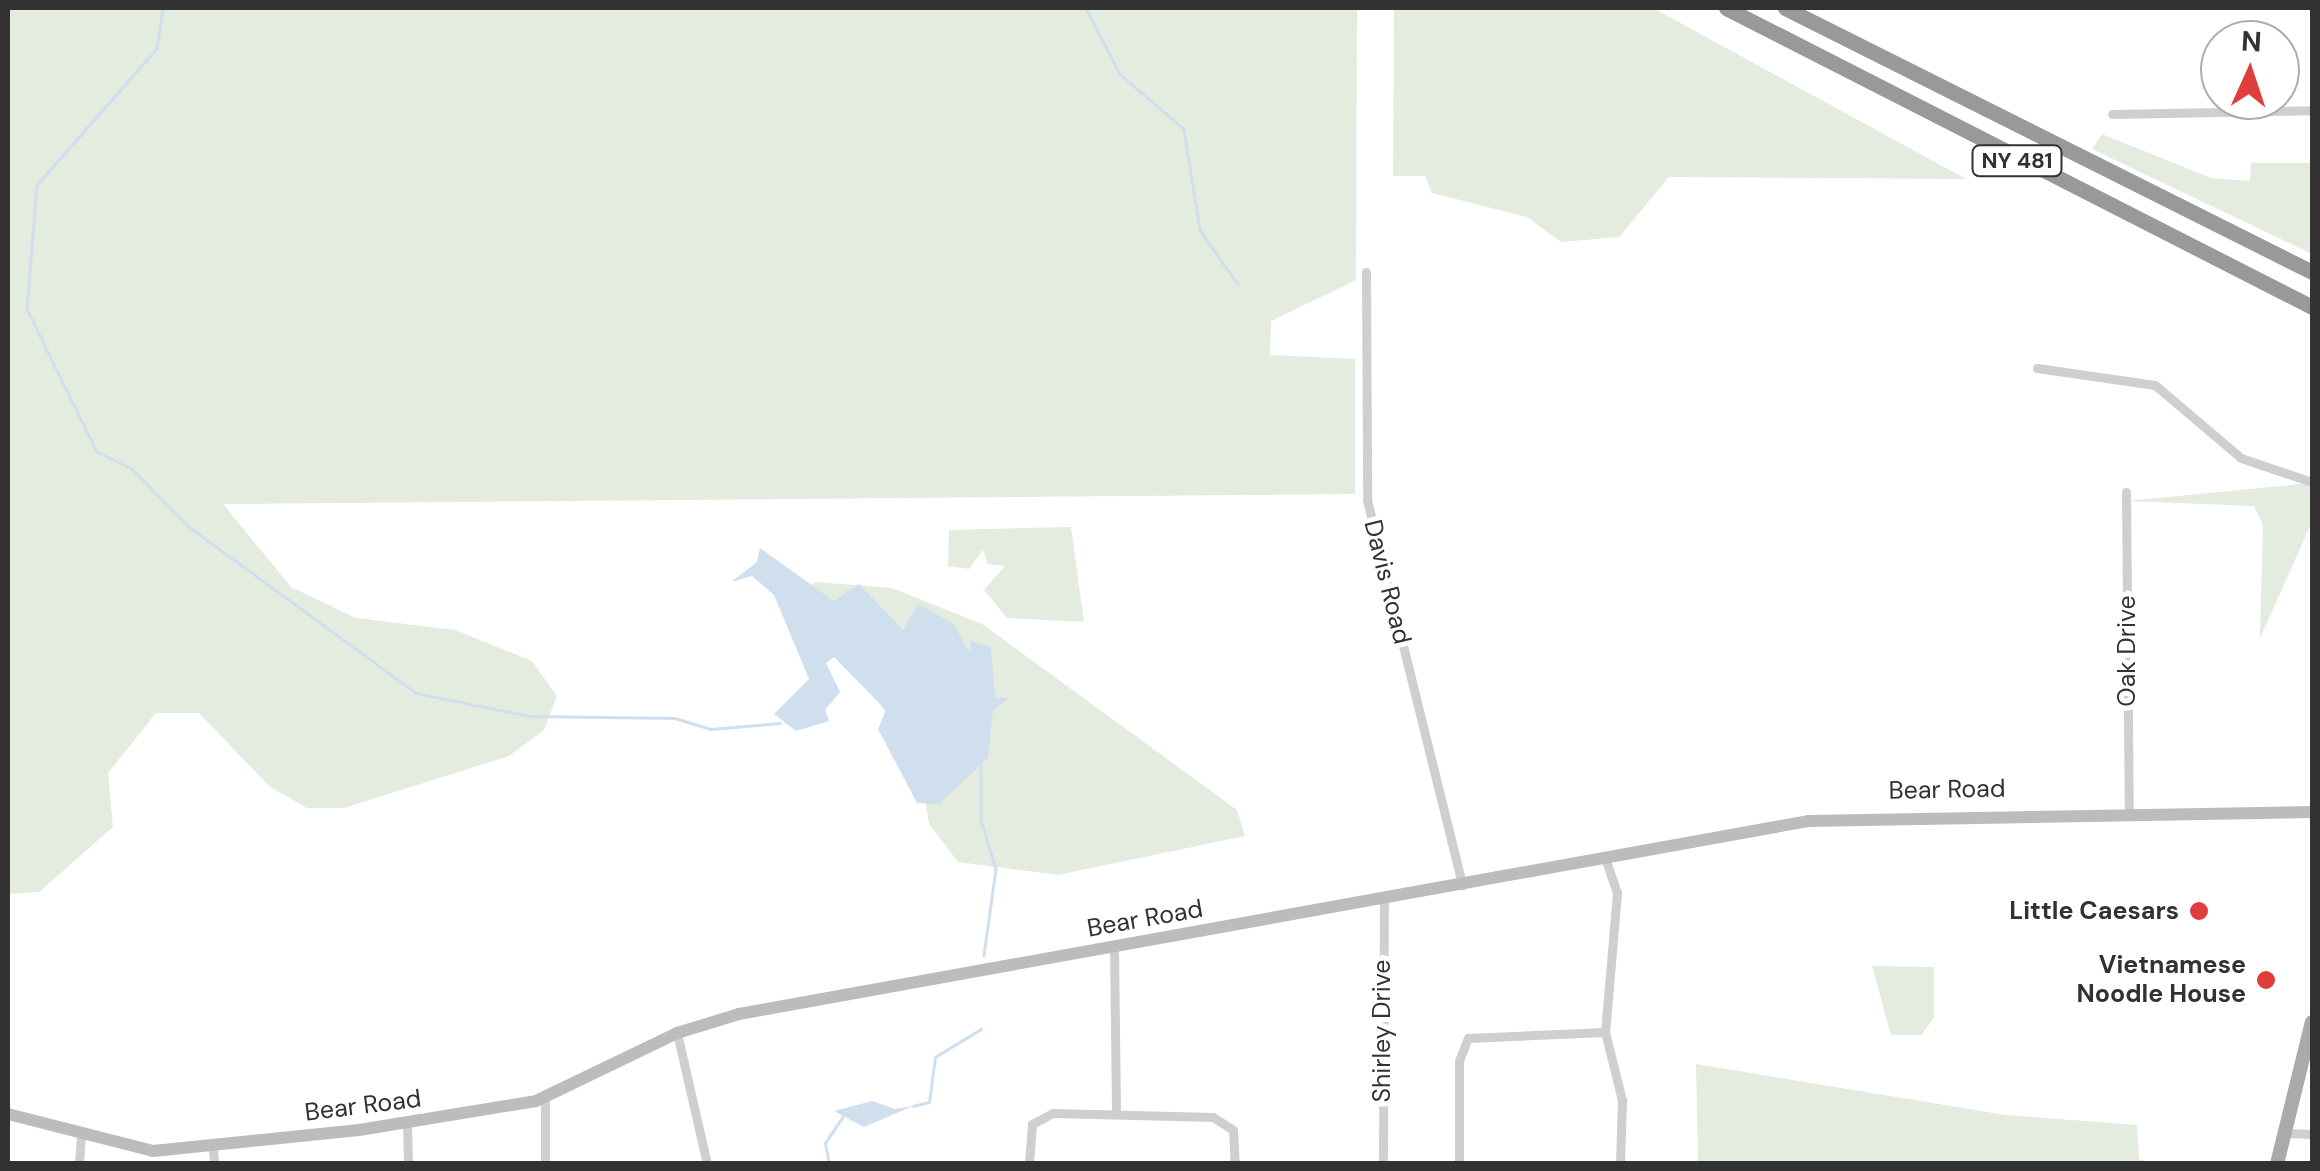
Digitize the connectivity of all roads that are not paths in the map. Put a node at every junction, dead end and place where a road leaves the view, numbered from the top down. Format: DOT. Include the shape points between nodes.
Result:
graph roads {
  1 [pos="1726,8"];
  2 [pos="1785,8"];
  3 [pos="2312,110"];
  4 [pos="2112,114"];
  5 [pos="1366,272"];
  6 [pos="2312,272"];
  7 [pos="2312,307"];
  8 [pos="2037,368"];
  9 [pos="2312,482"];
  10 [pos="2126,492"];
  11 [pos="2128,809"];
  12 [pos="2312,812"];
  13 [pos="1605,858"];
  14 [pos="1462,885"];
  15 [pos="1384,900"];
  16 [pos="1114,947"];
  17 [pos="2312,1022"];
  18 [pos="676,1032"];
  19 [pos="1605,1032"];
  20 [pos="545,1097"];
  21 [pos="8,1114"];
  22 [pos="1116,1114"];
  23 [pos="407,1123"];
  24 [pos="2284,1133"];
  25 [pos="2312,1134"];
  26 [pos="81,1138"];
  27 [pos="213,1148"];
  28 [pos="79,1164"];
  29 [pos="214,1164"];
  30 [pos="408,1164"];
  31 [pos="545,1164"];
  32 [pos="708,1164"];
  33 [pos="1029,1164"];
  34 [pos="1235,1164"];
  35 [pos="1383,1164"];
  36 [pos="1459,1164"];
  37 [pos="1620,1164"];
  38 [pos="2276,1164"];
  1 -- 7 [label="highway, NY 481"];
  2 -- 6 [label="highway, NY 481"];
  3 -- 4 [label="street"];
  5 -- 14 [label="street, Davis Road" via="1367,500"];
  8 -- 9 [label="street" via="2155,385 2241,458"];
  10 -- 11 [label="street, Oak Drive"];
  11 -- 12 [label="main road, Bear Road"];
  11 -- 13 [label="main road, Bear Road" via="1849,816"];
  13 -- 14 [label="main road, Bear Road"];
  13 -- 19 [label="street" via="1617,910"];
  14 -- 15 [label="main road, Bear Road"];
  15 -- 16 [label="main road, Bear Road"];
  15 -- 35 [label="street, Shirley Drive"];
  16 -- 18 [label="main road, Bear Road"];
  16 -- 22 [label="street"];
  17 -- 24 [label="main road"];
  18 -- 20 [label="main road, Bear Road"];
  18 -- 32 [label="street"];
  19 -- 36 [label="street" via="1468,1038 1459,1061"];
  19 -- 37 [label="street" via="1622,1100"];
  20 -- 23 [label="main road, Bear Road"];
  20 -- 31 [label="street"];
  21 -- 26 [label="main road, Bear Road"];
  22 -- 33 [label="street" via="1039,1116"];
  22 -- 34 [label="street" via="1225,1121"];
  23 -- 27 [label="main road, Bear Road"];
  23 -- 30 [label="street"];
  24 -- 25 [label="street"];
  24 -- 38 [label="main road"];
  26 -- 27 [label="main road, Bear Road" via="152,1151"];
  26 -- 28 [label="street"];
  27 -- 29 [label="street"];
}
